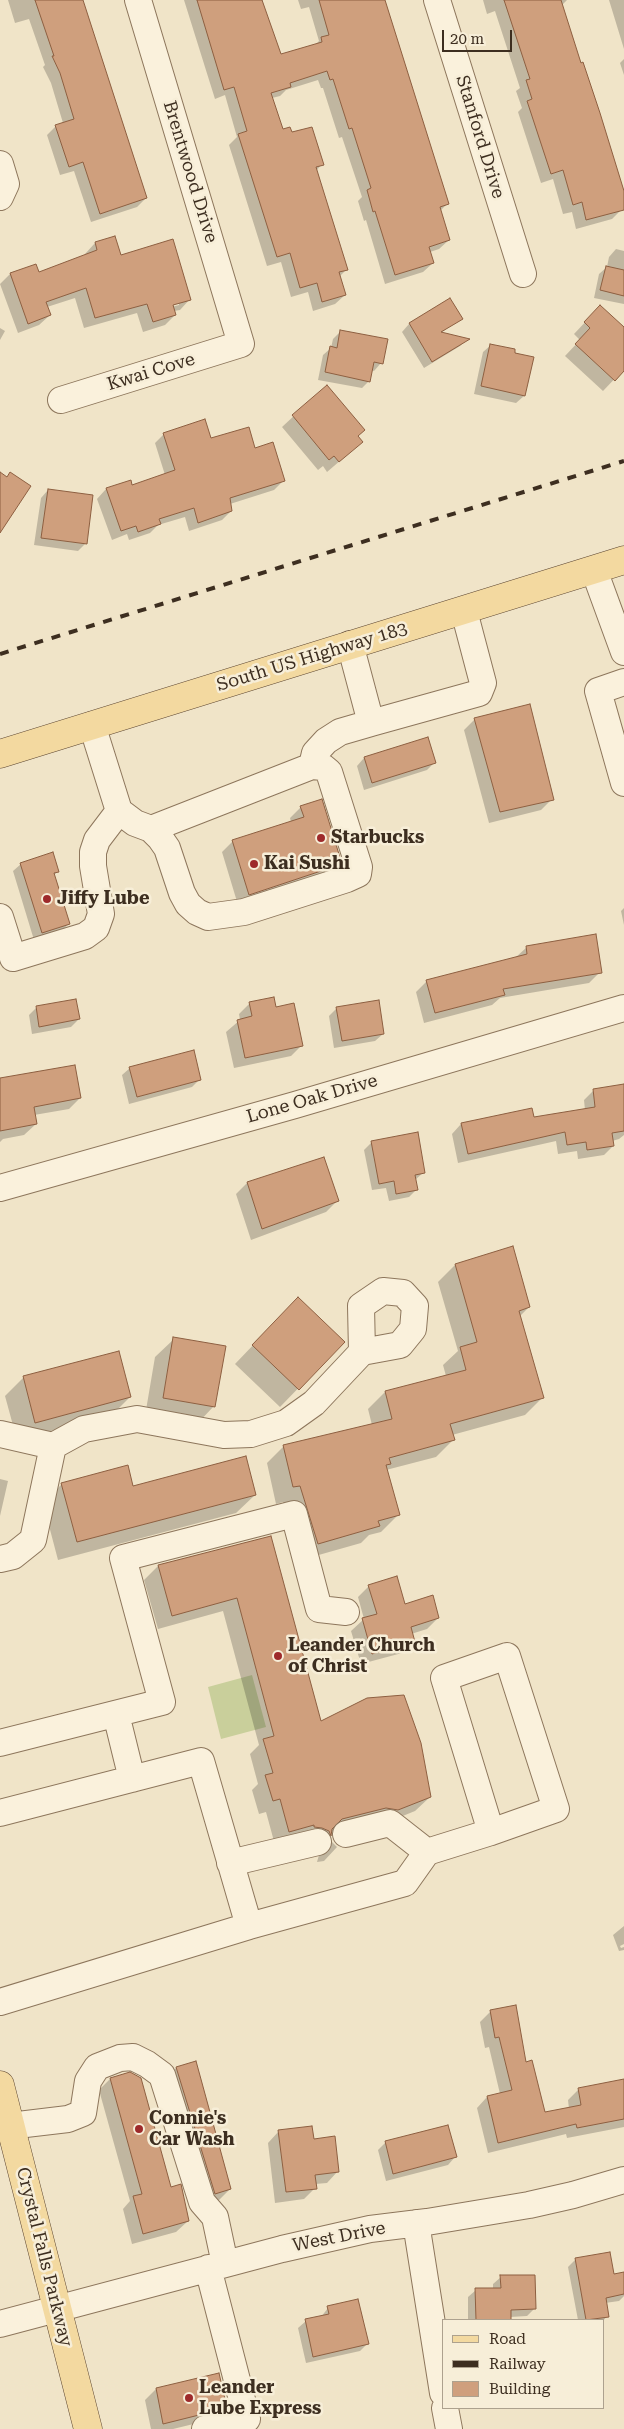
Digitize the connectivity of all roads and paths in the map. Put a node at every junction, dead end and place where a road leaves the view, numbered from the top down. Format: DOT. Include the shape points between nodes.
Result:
graph roads {
  1 [pos="138,0"];
  2 [pos="437,0"];
  3 [pos="0,164"];
  4 [pos="0,197"];
  5 [pos="523,274"];
  6 [pos="241,344"];
  7 [pos="61,400"];
  8 [pos="624,560"];
  9 [pos="594,570"];
  10 [pos="464,611"];
  11 [pos="350,644"];
  12 [pos="624,652"];
  13 [pos="624,682"];
  14 [pos="371,724"];
  15 [pos="92,725"];
  16 [pos="0,754"];
  17 [pos="321,769"];
  18 [pos="624,783"];
  19 [pos="119,811"];
  20 [pos="151,830"];
  21 [pos="0,916"];
  22 [pos="624,1008"];
  23 [pos="0,1188"];
  24 [pos="362,1352"];
  25 [pos="0,1434"];
  26 [pos="53,1446"];
  27 [pos="0,1559"];
  28 [pos="346,1612"];
  29 [pos="116,1714"];
  30 [pos="0,1743"];
  31 [pos="132,1779"];
  32 [pos="0,1813"];
  33 [pos="491,1832"];
  34 [pos="346,1834"];
  35 [pos="318,1842"];
  36 [pos="427,1852"];
  37 [pos="230,1864"];
  38 [pos="249,1926"];
  39 [pos="0,2002"];
  40 [pos="0,2085"];
  41 [pos="5,2126"];
  42 [pos="624,2180"];
  43 [pos="416,2223"];
  44 [pos="216,2266"];
  45 [pos="58,2310"];
  46 [pos="0,2324"];
  47 [pos="442,2387"];
  48 [pos="445,2409"];
  49 [pos="88,2429"];
  50 [pos="205,2429"];
  51 [pos="449,2429"];
  1 -- 6 [label="street, Brentwood Drive"];
  2 -- 5 [label="street, Stanford Drive"];
  3 -- 4 [label="street" via="6,184"];
  6 -- 7 [label="street, Kwai Cove"];
  8 -- 9 [label="main road, South US Highway 183"];
  9 -- 10 [label="main road, South US Highway 183"];
  9 -- 12 [label="street"];
  10 -- 11 [label="main road, South US Highway 183"];
  10 -- 14 [label="street" via="481,671 482,689 479,693"];
  11 -- 14 [label="street"];
  11 -- 15 [label="main road, South US Highway 183"];
  13 -- 18 [label="street" via="598,691"];
  14 -- 17 [label="street" via="340,732 326,740 315,753"];
  15 -- 16 [label="main road, South US Highway 183"];
  15 -- 19 [label="street"];
  17 -- 20 [label="street"];
  17 -- 20 [label="street" via="359,867 358,874 347,880 244,912 208,917 188,904 168,848"];
  19 -- 20 [label="street"];
  19 -- 21 [label="street" via="97,840 94,852 100,914 96,928 85,936 13,958"];
  22 -- 23 [label="street, Lone Oak Drive"];
  24 -- 26 [label="street" via="314,1403 286,1423 251,1434 224,1436 137,1419 84,1430"];
  25 -- 26 [label="street"];
  26 -- 27 [label="street" via="33,1540 13,1556"];
  28 -- 29 [label="street" via="319,1609 294,1514 123,1558 162,1702"];
  29 -- 30 [label="street"];
  29 -- 31 [label="street"];
  31 -- 32 [label="street"];
  31 -- 37 [label="street" via="200,1761"];
  33 -- 33 [label="street" via="556,1809 508,1656 444,1678"];
  33 -- 36 [label="street"];
  34 -- 36 [label="street" via="390,1822"];
  35 -- 37 [label="street"];
  36 -- 38 [label="street" via="405,1882"];
  37 -- 38 [label="street"];
  38 -- 39 [label="street"];
  40 -- 41 [label="main road, Crystal Falls Parkway"];
  41 -- 44 [label="street" via="68,2119 83,2113 88,2081 98,2067 132,2057 147,2064 162,2075 202,2202 215,2217"];
  41 -- 45 [label="main road, Crystal Falls Parkway"];
  42 -- 43 [label="street, West Drive" via="529,2205"];
  43 -- 44 [label="street, West Drive" via="370,2229"];
  43 -- 47 [label="street"];
  44 -- 45 [label="street, West Drive"];
  44 -- 50 [label="street" via="247,2419"];
  45 -- 46 [label="street, West Drive"];
  45 -- 49 [label="main road, Crystal Falls Parkway"];
  48 -- 51 [label="street"];
}
